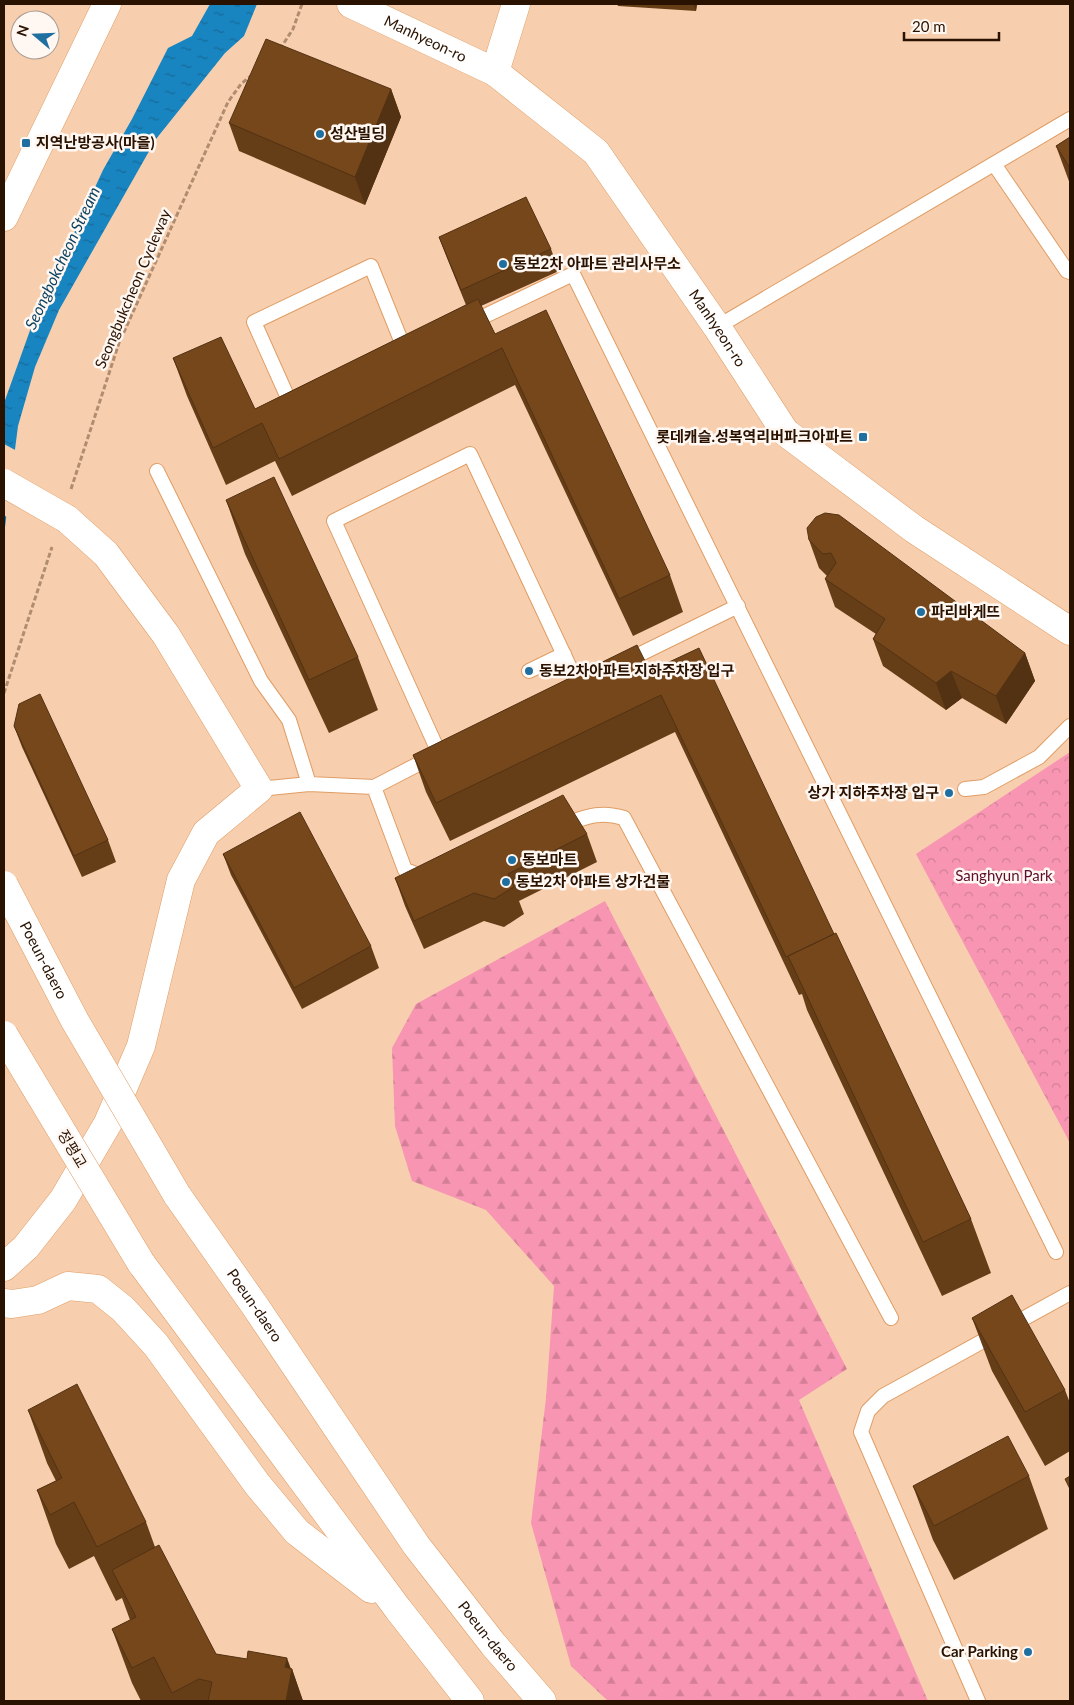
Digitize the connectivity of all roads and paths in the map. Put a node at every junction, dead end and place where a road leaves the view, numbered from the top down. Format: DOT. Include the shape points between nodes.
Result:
graph roads {
  1 [pos="107,4"];
  2 [pos="302,4"];
  3 [pos="352,4"];
  4 [pos="516,4"];
  5 [pos="275,56"];
  6 [pos="495,72"];
  7 [pos="255,73"];
  8 [pos="1070,119"];
  9 [pos="994,164"];
  10 [pos="4,217"];
  11 [pos="1070,272"];
  12 [pos="717,327"];
  13 [pos="459,328"];
  14 [pos="406,353"];
  15 [pos="309,399"];
  16 [pos="157,471"];
  17 [pos="4,484"];
  18 [pos="71,489"];
  19 [pos="52,545"];
  20 [pos="738,606"];
  21 [pos="1070,631"];
  22 [pos="564,654"];
  23 [pos="614,668"];
  24 [pos="529,671"];
  25 [pos="579,685"];
  26 [pos="4,693"];
  27 [pos="1070,726"];
  28 [pos="309,784"];
  29 [pos="374,787"];
  30 [pos="259,789"];
  31 [pos="965,789"];
  32 [pos="550,830"];
  33 [pos="437,868"];
  34 [pos="4,885"];
  35 [pos="4,1035"];
  36 [pos="1056,1252"];
  37 [pos="4,1267"];
  38 [pos="1070,1293"];
  39 [pos="4,1303"];
  40 [pos="891,1318"];
  41 [pos="398,1609"];
  42 [pos="470,1701"];
  43 [pos="542,1701"];
  44 [pos="978,1701"];
  1 -- 10 [label="main road"];
  2 -- 5 [label="path" via="293,29"];
  3 -- 6 [label="main road, Manhyeon-ro"];
  4 -- 6 [label="main road"];
  6 -- 12 [label="main road, Manhyeon-ro" via="596,152"];
  7 -- 18 [label="path, Seongbukcheon Cycleway" via="241,84 228,102 119,343"];
  8 -- 9 [label="lane"];
  9 -- 11 [label="lane"];
  9 -- 12 [label="lane"];
  12 -- 21 [label="main road, Manhyeon-ro" via="785,432 914,529"];
  13 -- 20 [label="lane" via="573,274"];
  14 -- 15 [label="lane" via="371,266 254,322 292,407"];
  16 -- 28 [label="lane" via="262,681 289,720"];
  17 -- 30 [label="main road, bridge" via="66,519 106,554 166,635"];
  19 -- 26 [label="path"];
  20 -- 23 [label="lane"];
  20 -- 36 [label="lane"];
  22 -- 24 [label="lane"];
  22 -- 25 [label="lane"];
  22 -- 29 [label="lane" via="470,454 334,521 444,751"];
  27 -- 31 [label="lane" via="1039,757 984,787"];
  28 -- 29 [label="lane"];
  28 -- 30 [label="lane"];
  29 -- 33 [label="lane" via="405,870 419,875"];
  30 -- 37 [label="main road" via="206,833 181,880 141,1046 108,1123 63,1200 26,1247"];
  32 -- 40 [label="lane" via="596,813 624,818"];
  34 -- 43 [label="main road, Poeun-daero, bridge" via="75,1021 177,1195 416,1545 492,1644"];
  35 -- 41 [label="main road, 정평교, bridge" via="141,1263"];
  38 -- 44 [label="lane" via="883,1396 868,1411 861,1432"];
  39 -- 41 [label="main road" via="38,1300 68,1286 98,1290 123,1309 156,1345 257,1484 297,1532"];
  41 -- 42 [label="main road"];
}
